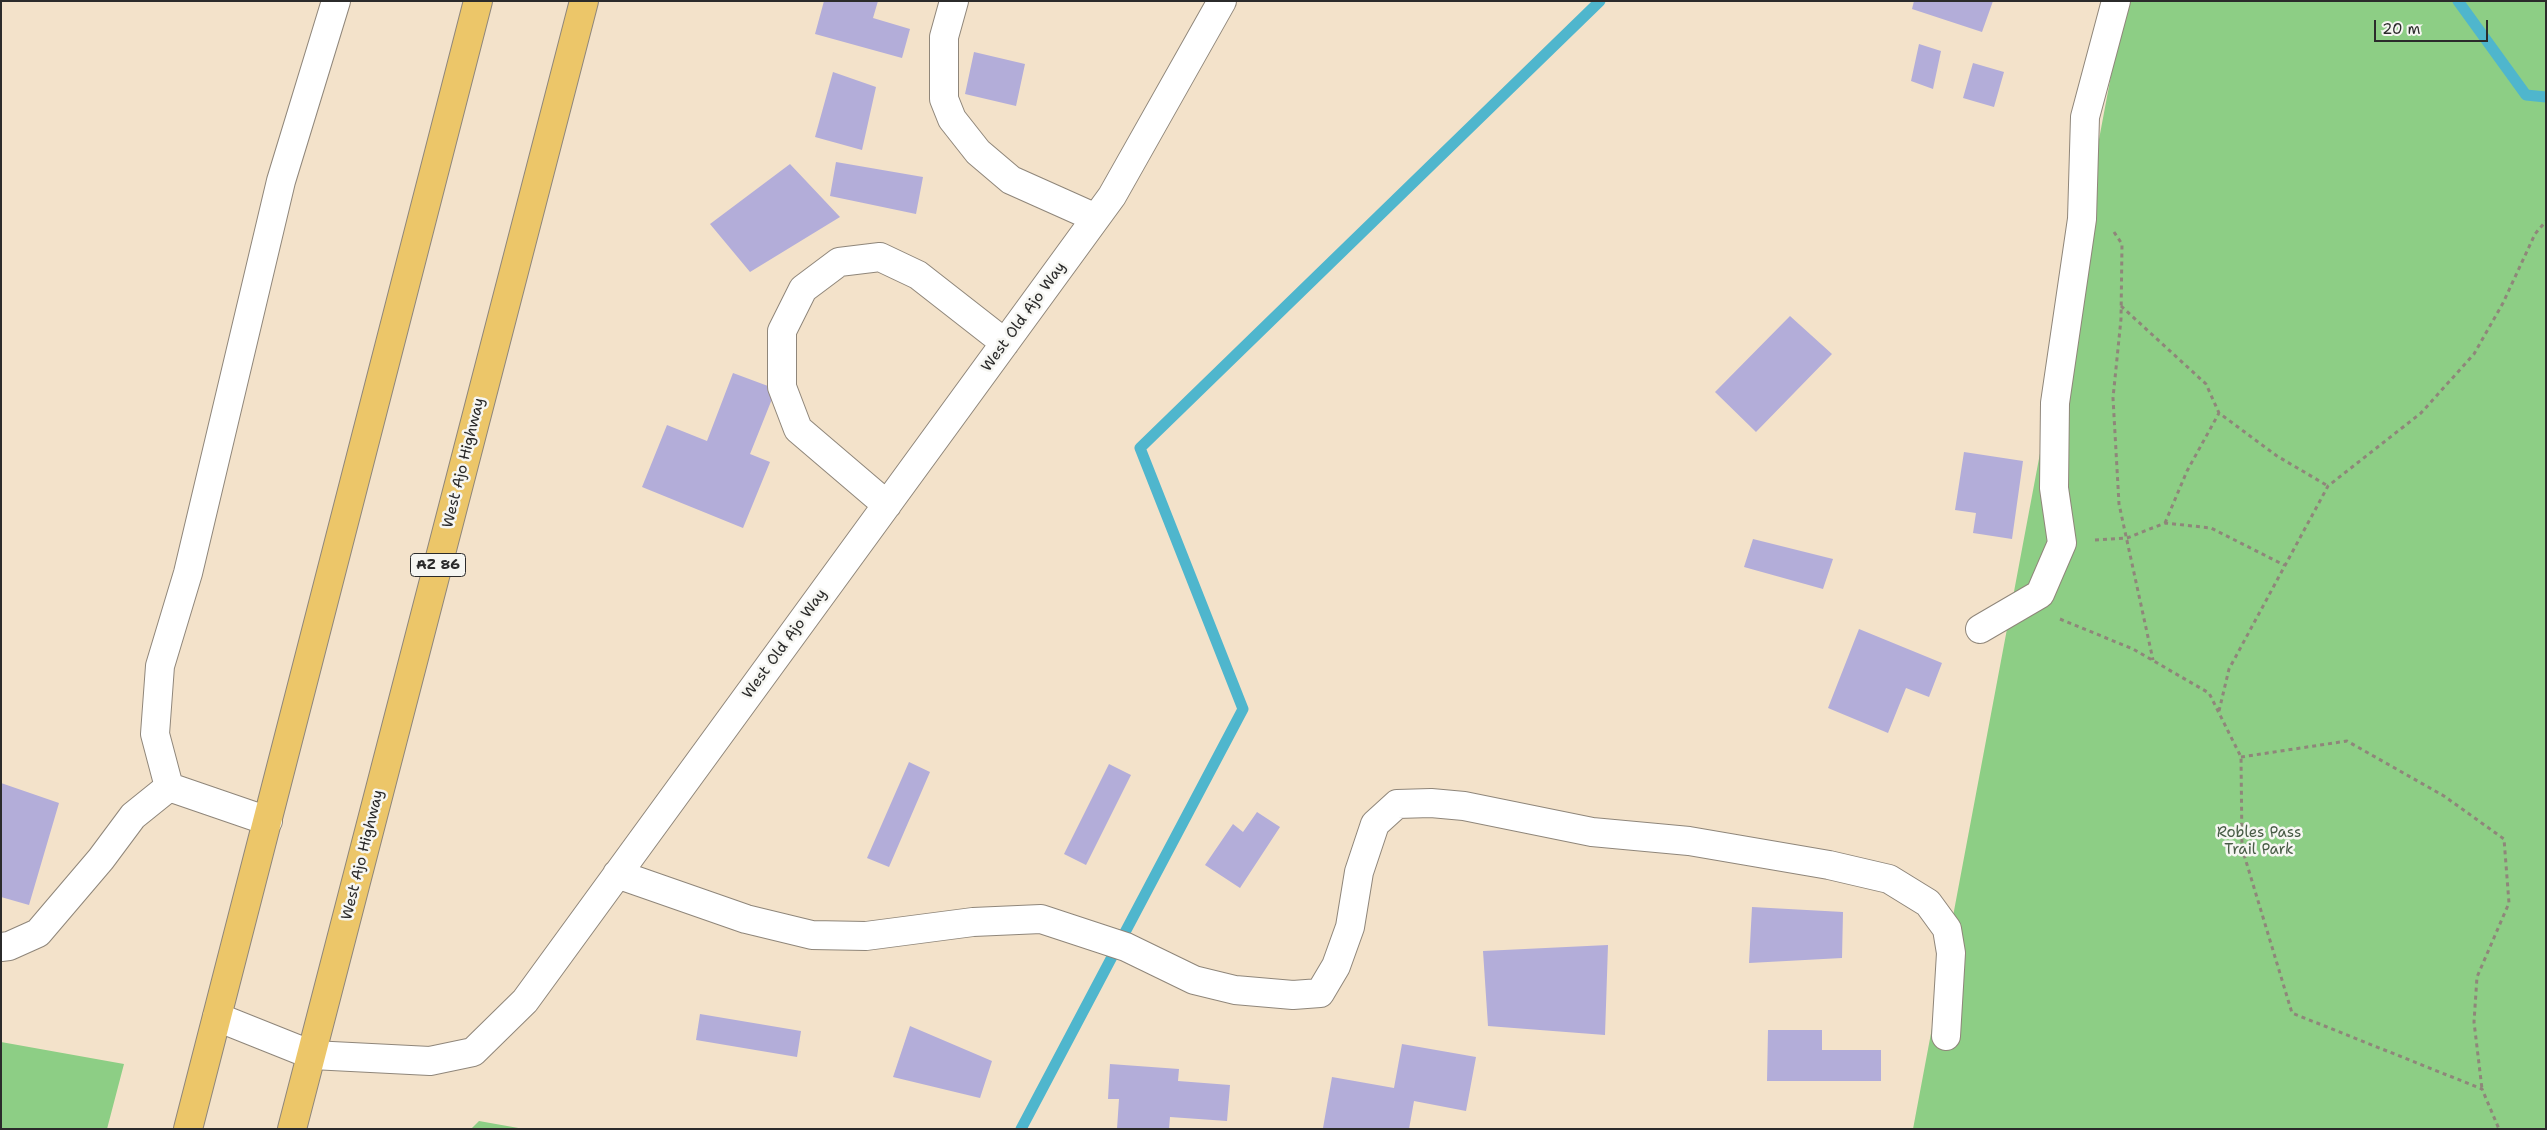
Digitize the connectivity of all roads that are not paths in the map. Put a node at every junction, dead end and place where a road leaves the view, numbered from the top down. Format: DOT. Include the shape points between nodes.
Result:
graph roads {
  1 [pos="336,1"];
  2 [pos="478,1"];
  3 [pos="584,1"];
  4 [pos="954,1"];
  5 [pos="1222,1"];
  6 [pos="2116,1"];
  7 [pos="1096,218"];
  8 [pos="1005,343"];
  9 [pos="887,505"];
  10 [pos="1980,630"];
  11 [pos="169,787"];
  12 [pos="268,821"];
  13 [pos="617,874"];
  14 [pos="1,947"];
  15 [pos="217,1017"];
  16 [pos="1946,1036"];
  17 [pos="312,1055"];
  18 [pos="188,1129"];
  19 [pos="292,1129"];
  1 -- 11 [label="street" via="281,181 188,573 160,666 155,734"];
  2 -- 12 [label="main road"];
  3 -- 17 [label="main road, West Ajo Highway / AZ 86"];
  4 -- 7 [label="street" via="944,37 944,99 952,119 978,152 1011,180"];
  5 -- 7 [label="street, West Old Ajo Way" via="1112,196"];
  6 -- 10 [label="street" via="2085,116 2082,219 2055,403 2054,488 2062,543 2040,594"];
  7 -- 8 [label="street, West Old Ajo Way"];
  8 -- 9 [label="street, West Old Ajo Way"];
  8 -- 9 [label="street" via="918,275 880,257 839,262 803,289 782,331 782,387 798,429"];
  9 -- 13 [label="street, West Old Ajo Way"];
  11 -- 12 [label="street"];
  11 -- 14 [label="street" via="133,816 38,933"];
  12 -- 15 [label="main road"];
  13 -- 16 [label="street" via="746,920 812,935 866,936 973,922 1041,919 1126,947 1194,980 1235,990 1293,995 1320,993 1336,966 1350,927 1359,872 1375,824 1397,804 1439,804 1592,832 1689,841 1829,865 1889,879 1928,903 1947,929 1951,953"];
  13 -- 17 [label="street, West Old Ajo Way" via="525,1001 473,1052 430,1061"];
  15 -- 17 [label="street, West Old Ajo Way"];
  15 -- 18 [label="main road"];
  17 -- 19 [label="main road, West Ajo Highway / AZ 86"];
}
